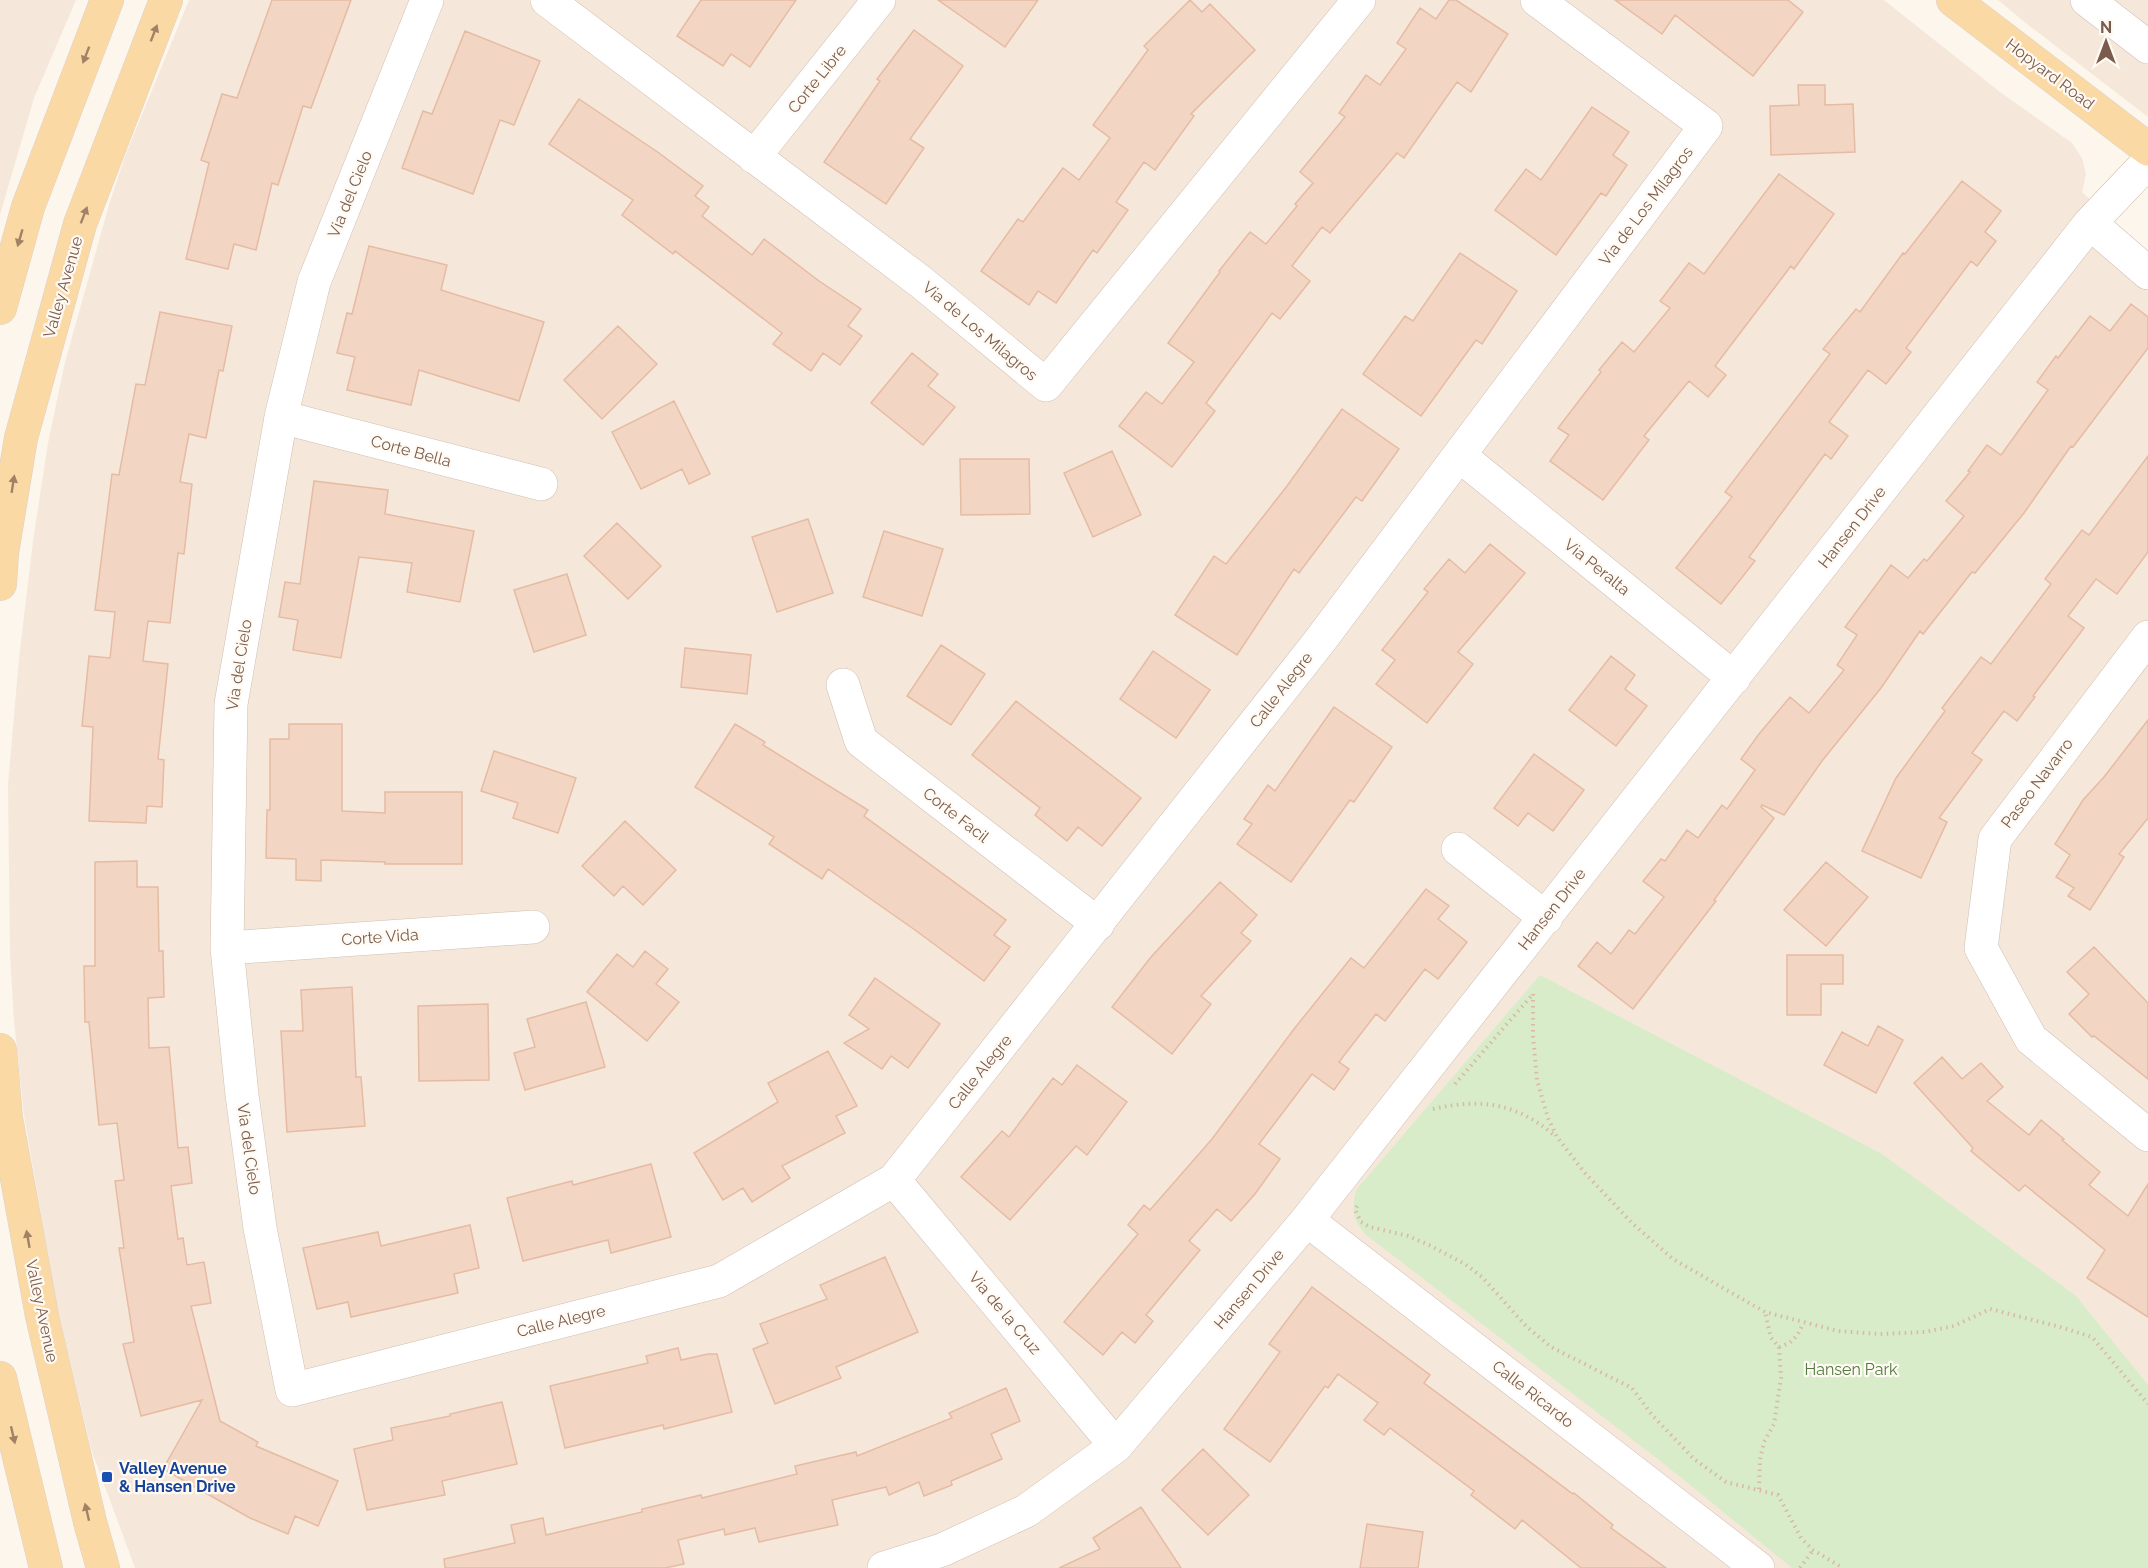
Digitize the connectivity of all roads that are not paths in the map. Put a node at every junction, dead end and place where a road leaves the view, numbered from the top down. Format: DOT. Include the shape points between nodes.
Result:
graph roads {
  1 [pos="107,0"];
  2 [pos="166,0"];
  3 [pos="427,0"];
  4 [pos="547,0"];
  5 [pos="879,0"];
  6 [pos="1359,0"];
  7 [pos="1537,0"];
  8 [pos="1953,0"];
  9 [pos="2087,0"];
  10 [pos="2148,47"];
  11 [pos="2148,149"];
  12 [pos="754,157"];
  13 [pos="2148,162"];
  14 [pos="2090,223"];
  15 [pos="2148,273"];
  16 [pos="0,308"];
  17 [pos="281,417"];
  18 [pos="1460,456"];
  19 [pos="541,484"];
  20 [pos="0,584"];
  21 [pos="2148,637"];
  22 [pos="1734,678"];
  23 [pos="843,685"];
  24 [pos="1458,849"];
  25 [pos="1546,918"];
  26 [pos="1098,924"];
  27 [pos="532,927"];
  28 [pos="227,948"];
  29 [pos="0,1050"];
  30 [pos="2148,1135"];
  31 [pos="894,1180"];
  32 [pos="1307,1220"];
  33 [pos="0,1378"];
  34 [pos="292,1390"];
  35 [pos="1116,1446"];
  36 [pos="46,1568"];
  37 [pos="103,1568"];
  38 [pos="884,1568"];
  39 [pos="1758,1568"];
  1 -- 16 [label="main road, one-way" via="28,207"];
  20 -- 2 [label="main road, Valley Avenue, one-way" via="21,438 81,224"];
  3 -- 17 [label="street, Via del Cielo" via="314,282"];
  4 -- 12 [label="street, Via de Los Milagros"];
  5 -- 12 [label="street, Corte Libre"];
  6 -- 12 [label="street, Via de Los Milagros" via="1046,385 921,282"];
  7 -- 18 [label="street, Via de Los Milagros" via="1706,126"];
  8 -- 11 [label="main road, Hopyard Road"];
  9 -- 10 [label="street"];
  13 -- 14 [label="street, Hansen Drive"];
  14 -- 15 [label="street"];
  14 -- 22 [label="street, Hansen Drive"];
  17 -- 19 [label="street, Corte Bella"];
  17 -- 28 [label="street, Via del Cielo" via="231,704"];
  18 -- 22 [label="street, Via Peralta"];
  18 -- 26 [label="street, Calle Alegre"];
  21 -- 30 [label="street, Paseo Navarro" via="1995,839 1981,948 2031,1039"];
  22 -- 25 [label="street, Hansen Drive"];
  23 -- 26 [label="street, Corte Facil" via="861,741"];
  24 -- 25 [label="street"];
  25 -- 32 [label="street, Hansen Drive"];
  26 -- 31 [label="street, Calle Alegre"];
  27 -- 28 [label="street, Corte Vida"];
  28 -- 34 [label="street, Via del Cielo" via="260,1228"];
  37 -- 29 [label="main road, Valley Avenue, one-way" via="42,1316 6,1118"];
  31 -- 34 [label="street, Calle Alegre" via="719,1281"];
  31 -- 35 [label="street, Via de la Cruz"];
  32 -- 35 [label="street, Hansen Drive"];
  32 -- 39 [label="street, Calle Ricardo"];
  33 -- 36 [label="main road, one-way"];
  35 -- 38 [label="street, Hansen Drive" via="1026,1511 942,1550"];
}
